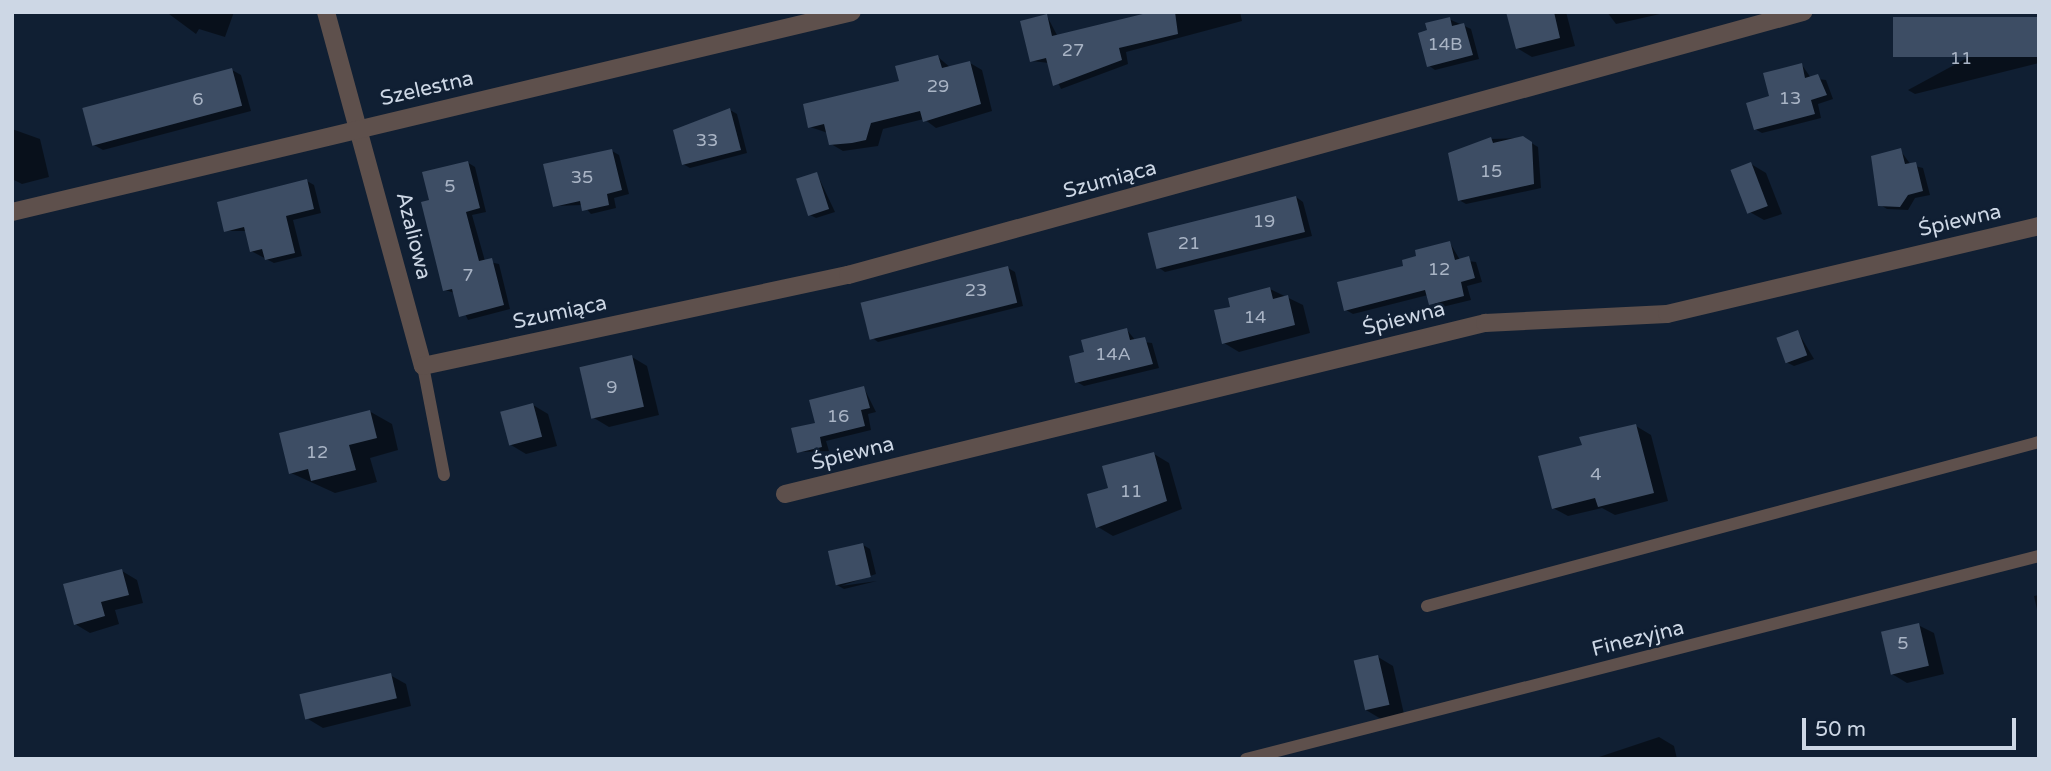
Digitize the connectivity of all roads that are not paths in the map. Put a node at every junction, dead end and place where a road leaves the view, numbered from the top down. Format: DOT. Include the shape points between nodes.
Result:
graph roads {
  1 [pos="326,12"];
  2 [pos="852,12"];
  3 [pos="1803,12"];
  4 [pos="362,127"];
  5 [pos="12,212"];
  6 [pos="2039,226"];
  7 [pos="423,366"];
  8 [pos="2039,442"];
  9 [pos="444,475"];
  10 [pos="785,494"];
  11 [pos="2039,556"];
  12 [pos="1427,606"];
  13 [pos="1246,759"];
  1 -- 4 [label="street, Azaliowa"];
  2 -- 4 [label="street, Szelestna"];
  3 -- 7 [label="street, Szumiąca" via="848,275"];
  4 -- 5 [label="street, Szelestna"];
  4 -- 7 [label="street, Azaliowa"];
  6 -- 10 [label="street, Śpiewna" via="1667,314 1485,323"];
  7 -- 9 [label="lane, Azaliowa"];
  8 -- 12 [label="lane"];
  11 -- 13 [label="lane, Finezyjna"];
}
